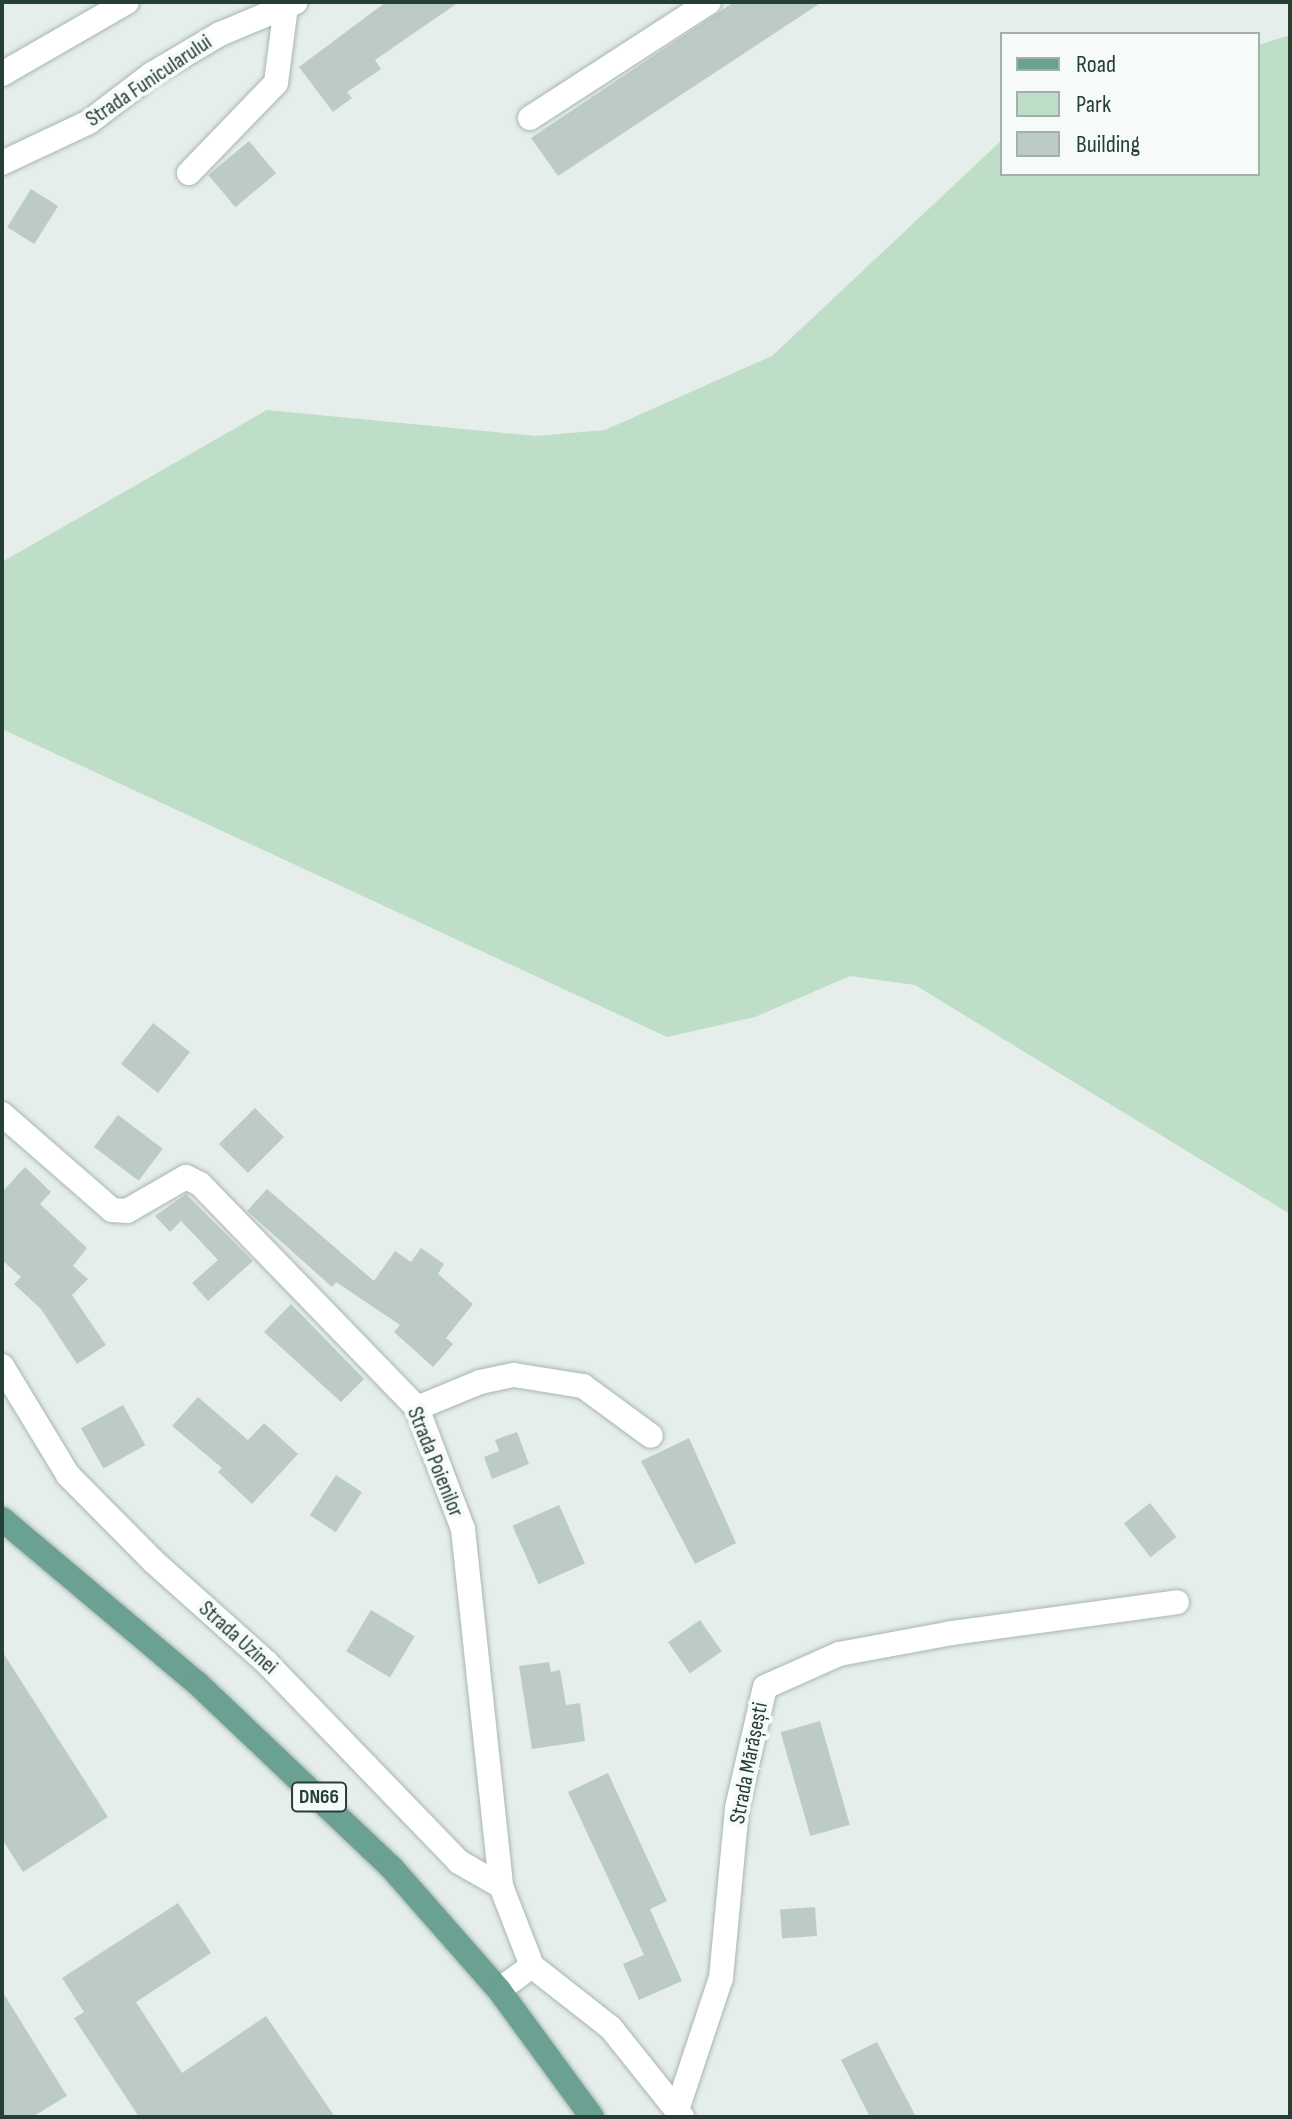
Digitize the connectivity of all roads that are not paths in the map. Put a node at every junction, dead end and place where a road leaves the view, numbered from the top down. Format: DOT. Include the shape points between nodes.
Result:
graph roads {
  1 [pos="127,2"];
  2 [pos="709,2"];
  3 [pos="291,4"];
  4 [pos="2,74"];
  5 [pos="530,118"];
  6 [pos="2,163"];
  7 [pos="189,173"];
  8 [pos="2,1114"];
  9 [pos="2,1366"];
  10 [pos="417,1408"];
  11 [pos="651,1436"];
  12 [pos="2,1519"];
  13 [pos="1177,1602"];
  14 [pos="501,1886"];
  15 [pos="532,1966"];
  16 [pos="499,1990"];
  17 [pos="679,2114"];
  18 [pos="592,2117"];
  1 -- 4 [label="street"];
  2 -- 5 [label="street"];
  3 -- 6 [label="street, Strada Funicularului" via="220,34 152,74 89,122"];
  3 -- 7 [label="street" via="276,83"];
  8 -- 10 [label="street, Strada Poienilor" via="112,1210 127,1211 186,1177 200,1184"];
  9 -- 14 [label="street, Strada Uzinei" via="68,1475 153,1561 266,1662 459,1862"];
  10 -- 11 [label="street" via="480,1382 514,1375 583,1386"];
  10 -- 14 [label="street, Strada Poienilor" via="463,1529"];
  12 -- 16 [label="main road, DN66" via="295,1774 401,1878"];
  13 -- 17 [label="street, Strada Mărășești" via="839,1654 765,1687 737,1808 721,1978"];
  14 -- 15 [label="street, Strada Poienilor"];
  15 -- 16 [label="street"];
  15 -- 17 [label="street" via="611,2028"];
  16 -- 18 [label="main road, DN66"];
}
